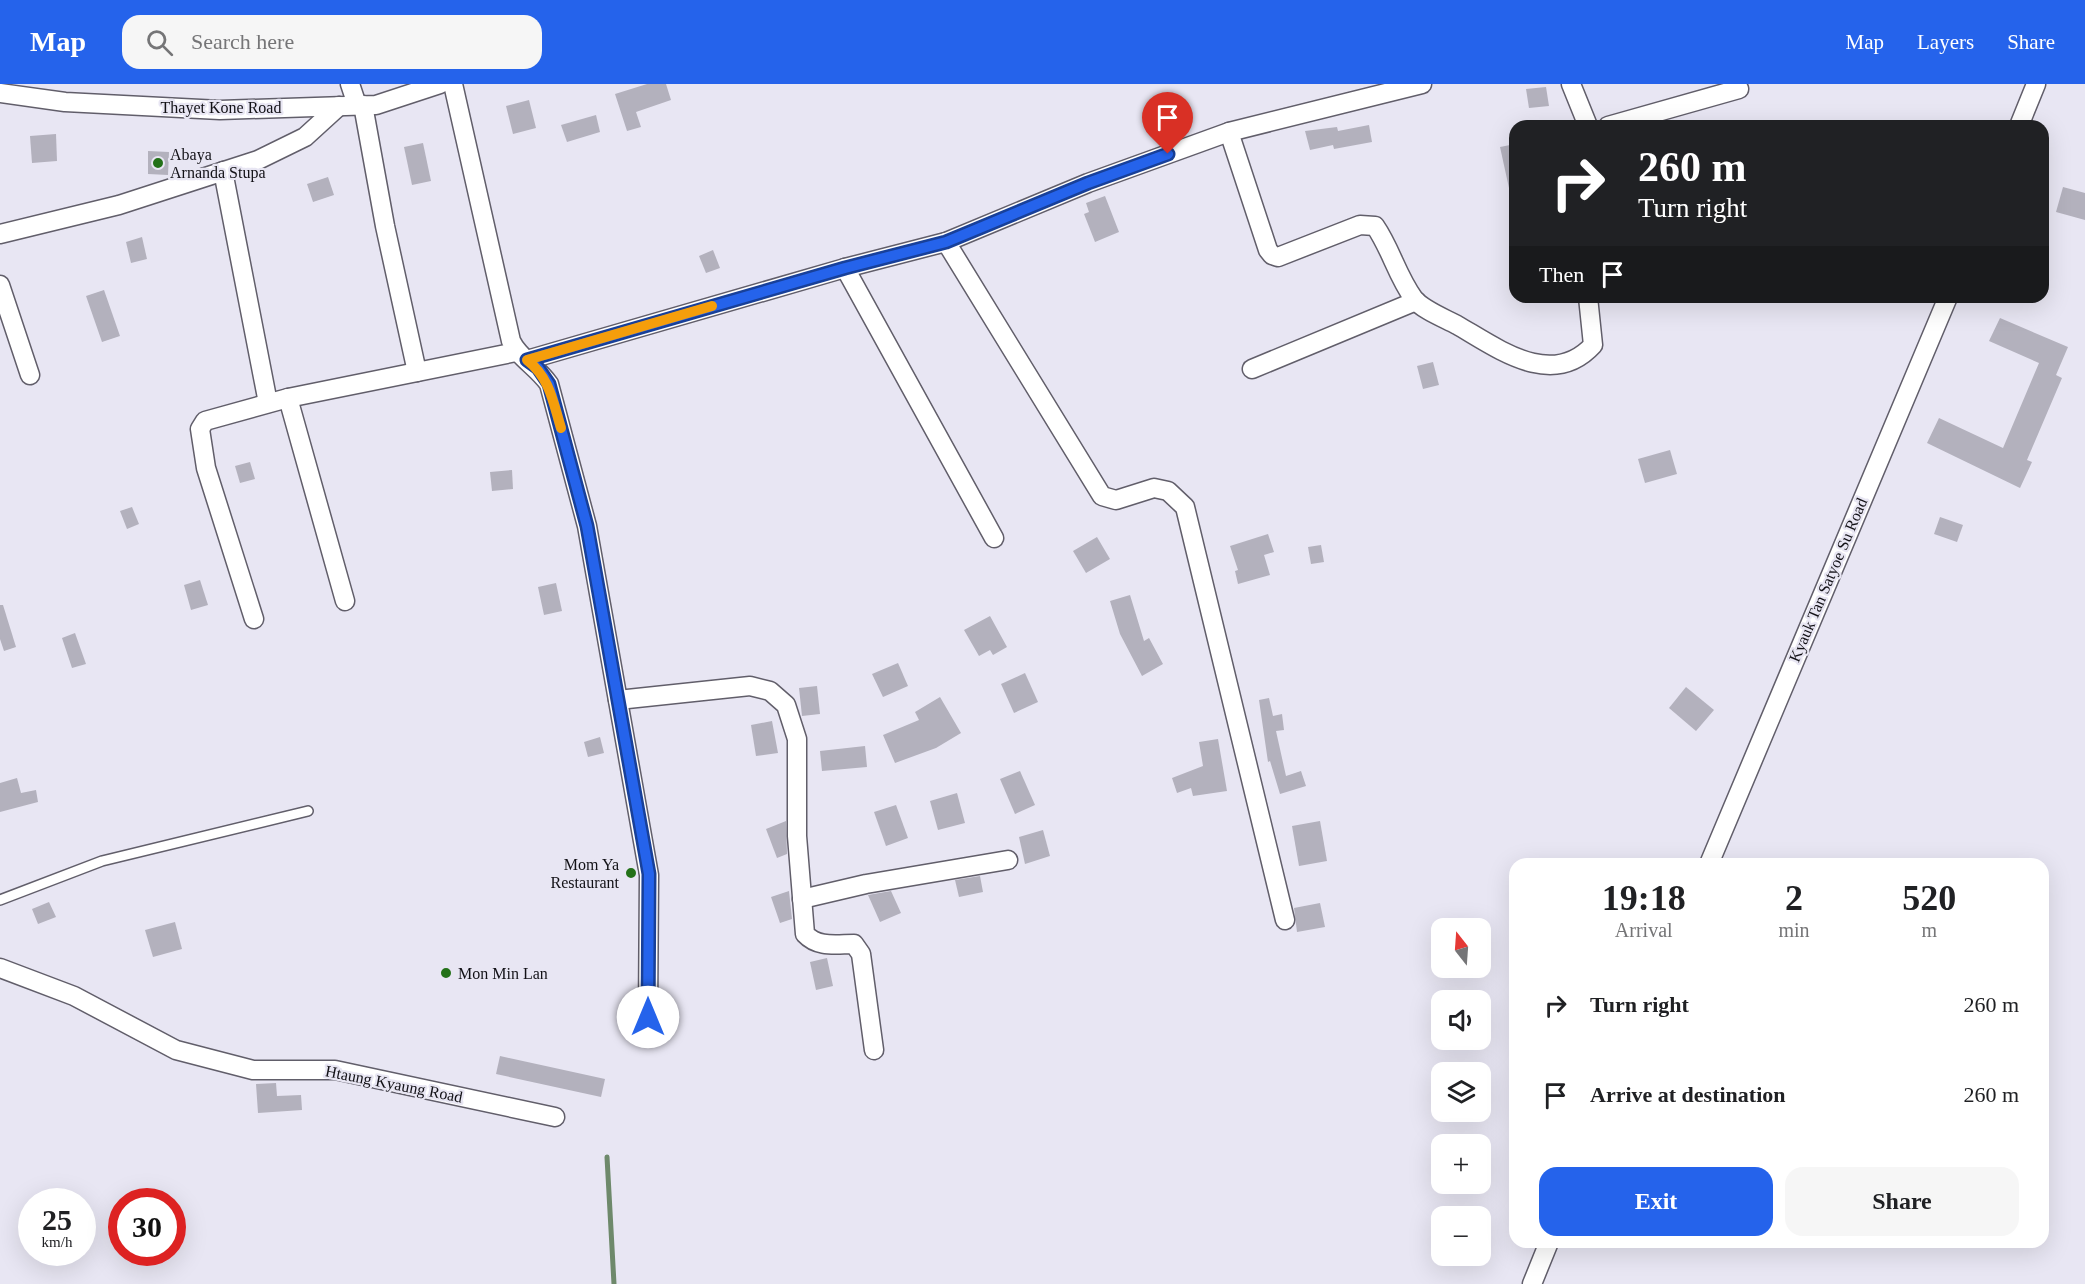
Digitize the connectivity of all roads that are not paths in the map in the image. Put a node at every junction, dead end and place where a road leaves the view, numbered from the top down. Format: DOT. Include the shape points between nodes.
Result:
graph roads {
  1 [pos="350,84"];
  2 [pos="440,84"];
  3 [pos="453,84"];
  4 [pos="1422,84"];
  5 [pos="1571,84"];
  6 [pos="2036,84"];
  7 [pos="1739,89"];
  8 [pos="0,93"];
  9 [pos="353,105"];
  10 [pos="1586,120"];
  11 [pos="1629,120"];
  12 [pos="2021,120"];
  13 [pos="1228,132"];
  14 [pos="223,171"];
  15 [pos="0,234"];
  16 [pos="946,242"];
  17 [pos="845,268"];
  18 [pos="0,285"];
  19 [pos="1416,302"];
  20 [pos="1589,303"];
  21 [pos="1945,303"];
  22 [pos="522,356"];
  23 [pos="1252,369"];
  24 [pos="417,372"];
  25 [pos="30,375"];
  26 [pos="288,398"];
  27 [pos="268,403"];
  28 [pos="994,538"];
  29 [pos="345,601"];
  30 [pos="254,619"];
  31 [pos="618,700"];
  32 [pos="308,811"];
  33 [pos="1712,858"];
  34 [pos="1008,860"];
  35 [pos="802,899"];
  36 [pos="0,900"];
  37 [pos="1285,920"];
  38 [pos="0,968"];
  39 [pos="648,1017"];
  40 [pos="874,1050"];
  41 [pos="555,1117"];
  42 [pos="1547,1248"];
  43 [pos="1532,1284"];
  1 -- 9 [label="street"];
  2 -- 9 [label="street, Thayet Kone Road" via="376,105"];
  3 -- 22 [label="street" via="511,341"];
  4 -- 13 [label="street"];
  5 -- 10 [label="street"];
  6 -- 12 [label="street"];
  7 -- 11 [label="street"];
  8 -- 9 [label="street, Thayet Kone Road" via="65,102 220,110"];
  9 -- 14 [label="street" via="305,137 258,160"];
  9 -- 24 [label="street"];
  13 -- 16 [label="street" via="1088,183"];
  13 -- 19 [label="street" via="1272,255 1278,257 1368,224 1375,226"];
  14 -- 15 [label="street" via="119,205"];
  14 -- 27 [label="street"];
  16 -- 17 [label="street"];
  16 -- 37 [label="street" via="1102,496 1116,500 1154,488 1168,491 1185,507"];
  17 -- 22 [label="street"];
  17 -- 28 [label="street"];
  18 -- 25 [label="street"];
  19 -- 20 [label="street" via="1517,360 1548,366 1583,356 1593,345"];
  19 -- 23 [label="street"];
  21 -- 33 [label="street, Kyauk Tan Satyoe Su Road"];
  22 -- 24 [label="street"];
  22 -- 31 [label="street" via="538,368 549,384 584,515"];
  24 -- 26 [label="street"];
  26 -- 27 [label="street"];
  26 -- 29 [label="street"];
  27 -- 30 [label="street" via="216,416 205,421 200,429 206,468"];
  31 -- 35 [label="street" via="750,686 770,691 786,705 797,739 797,836"];
  31 -- 39 [label="street" via="649,874"];
  32 -- 36 [label="lane" via="102,861"];
  34 -- 35 [label="street"];
  35 -- 40 [label="street" via="805,934 812,941 854,944 861,954"];
  38 -- 41 [label="street, Htaung Kyaung Road" via="74,996 177,1050 253,1070 335,1070"];
  42 -- 43 [label="street"];
}
